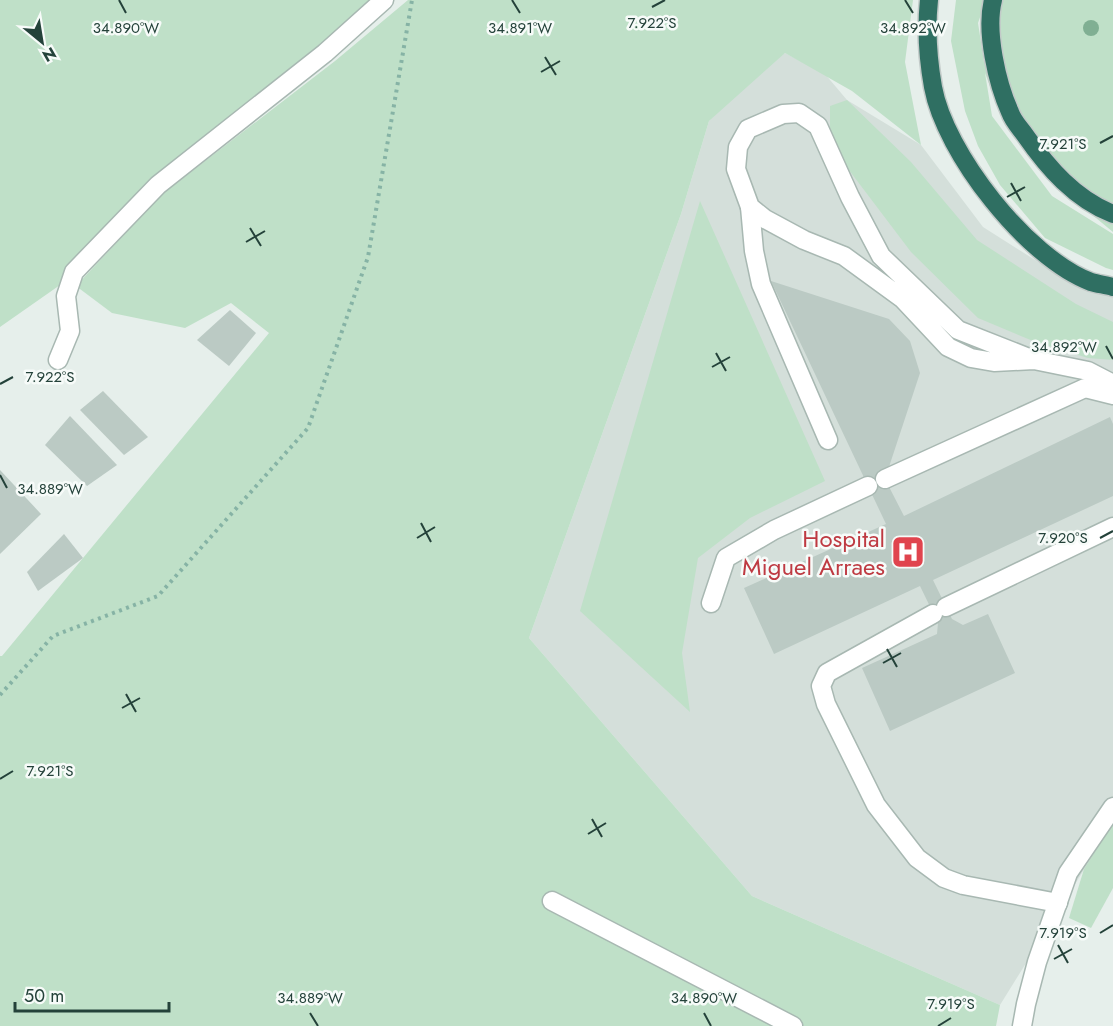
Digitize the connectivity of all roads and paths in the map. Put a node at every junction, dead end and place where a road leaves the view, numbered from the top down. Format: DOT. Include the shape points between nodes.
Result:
graph roads {
  1 [pos="384,0"];
  2 [pos="412,0"];
  3 [pos="929,0"];
  4 [pos="993,0"];
  5 [pos="750,207"];
  6 [pos="1113,214"];
  7 [pos="1113,287"];
  8 [pos="58,360"];
  9 [pos="1034,360"];
  10 [pos="1113,384"];
  11 [pos="1113,395"];
  12 [pos="828,440"];
  13 [pos="885,479"];
  14 [pos="868,486"];
  15 [pos="1113,527"];
  16 [pos="711,603"];
  17 [pos="0,695"];
  18 [pos="1113,807"];
  19 [pos="552,901"];
  20 [pos="1058,903"];
  21 [pos="793,1026"];
  22 [pos="1022,1026"];
  1 -- 8 [label="street" via="325,53 158,185 74,272 66,296 70,332"];
  2 -- 17 [label="path" via="368,257 308,428 158,596 53,636"];
  3 -- 7 [label="highway" via="933,88 950,135 1012,224 1054,261 1090,281"];
  4 -- 6 [label="highway" via="993,53 1010,114 1068,187"];
  5 -- 9 [label="street" via="804,240 844,256 903,299 948,347 971,358 994,362"];
  5 -- 9 [label="street" via="736,169 738,147 748,129 783,114 799,113 818,126 881,256 958,330"];
  5 -- 12 [label="street" via="761,284"];
  9 -- 10 [label="street" via="1088,371"];
  11 -- 13 [label="street" via="1085,388"];
  14 -- 16 [label="street" via="774,530 726,558"];
  15 -- 20 [label="street" via="940,611 827,673 821,686 826,704 876,805 917,858 944,878 963,885"];
  18 -- 20 [label="street" via="1068,873"];
  19 -- 21 [label="street"];
  20 -- 22 [label="street" via="1037,962"];
}
